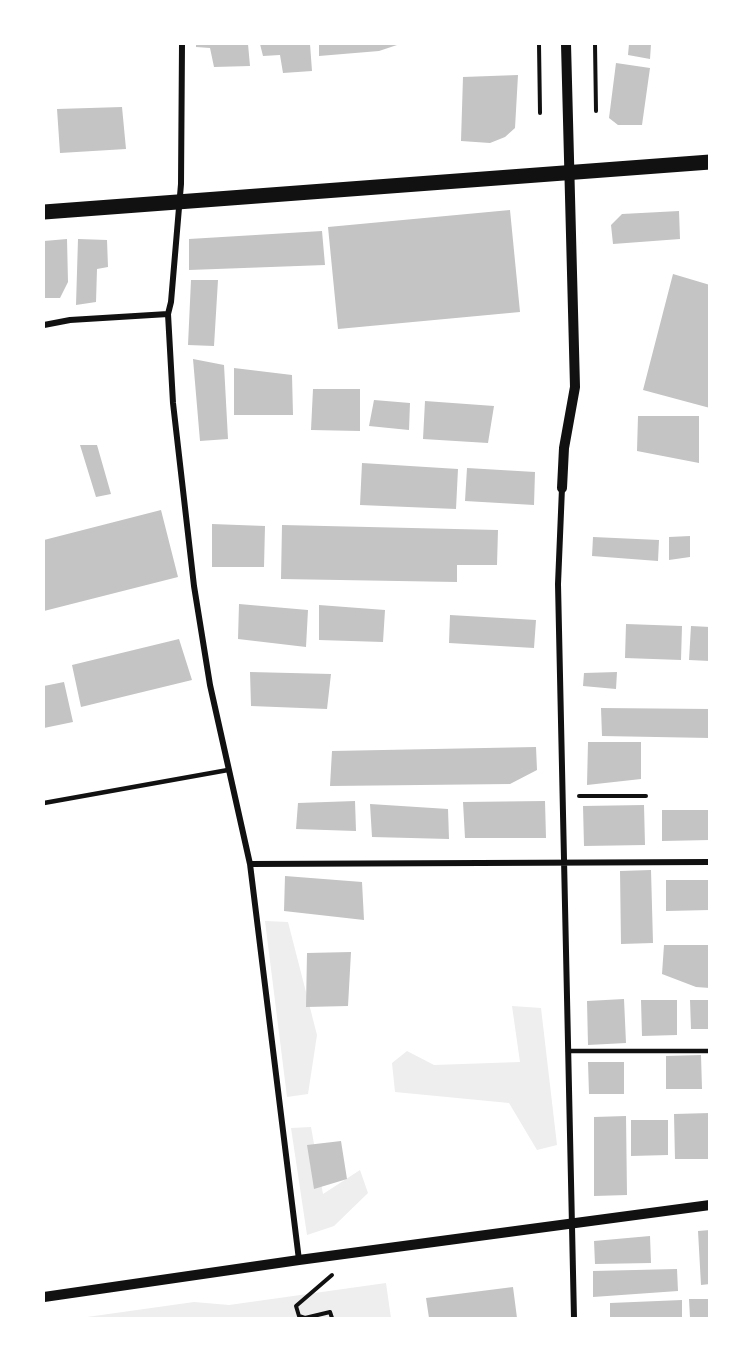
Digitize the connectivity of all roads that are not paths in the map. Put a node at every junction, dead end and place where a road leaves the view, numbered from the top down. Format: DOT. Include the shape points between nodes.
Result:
graph roads {
  1 [pos="182,44"];
  2 [pos="566,44"];
  3 [pos="710,162"];
  4 [pos="568,171"];
  5 [pos="179,202"];
  6 [pos="44,212"];
  7 [pos="168,314"];
  8 [pos="44,325"];
  9 [pos="562,488"];
  10 [pos="228,770"];
  11 [pos="44,803"];
  12 [pos="710,862"];
  13 [pos="250,864"];
  14 [pos="565,864"];
  15 [pos="568,1051"];
  16 [pos="710,1052"];
  17 [pos="710,1205"];
  18 [pos="572,1222"];
  19 [pos="299,1260"];
  20 [pos="44,1297"];
  21 [pos="574,1318"];
  1 -- 5 [label="street"];
  2 -- 4 [label="street"];
  3 -- 4 [label="main road"];
  4 -- 5 [label="main road"];
  4 -- 9 [label="street" via="575,387 564,448"];
  5 -- 6 [label="main road"];
  5 -- 7 [label="street"];
  7 -- 8 [label="street"];
  7 -- 10 [label="street" via="173,403 194,586"];
  9 -- 14 [label="street" via="558,584"];
  10 -- 11 [label="lane"];
  10 -- 13 [label="street"];
  12 -- 14 [label="street"];
  13 -- 14 [label="street" via="535,861"];
  13 -- 19 [label="street"];
  14 -- 15 [label="street"];
  15 -- 16 [label="lane"];
  15 -- 18 [label="street"];
  17 -- 18 [label="street"];
  18 -- 19 [label="street"];
  18 -- 21 [label="street"];
  19 -- 20 [label="street"];
}
